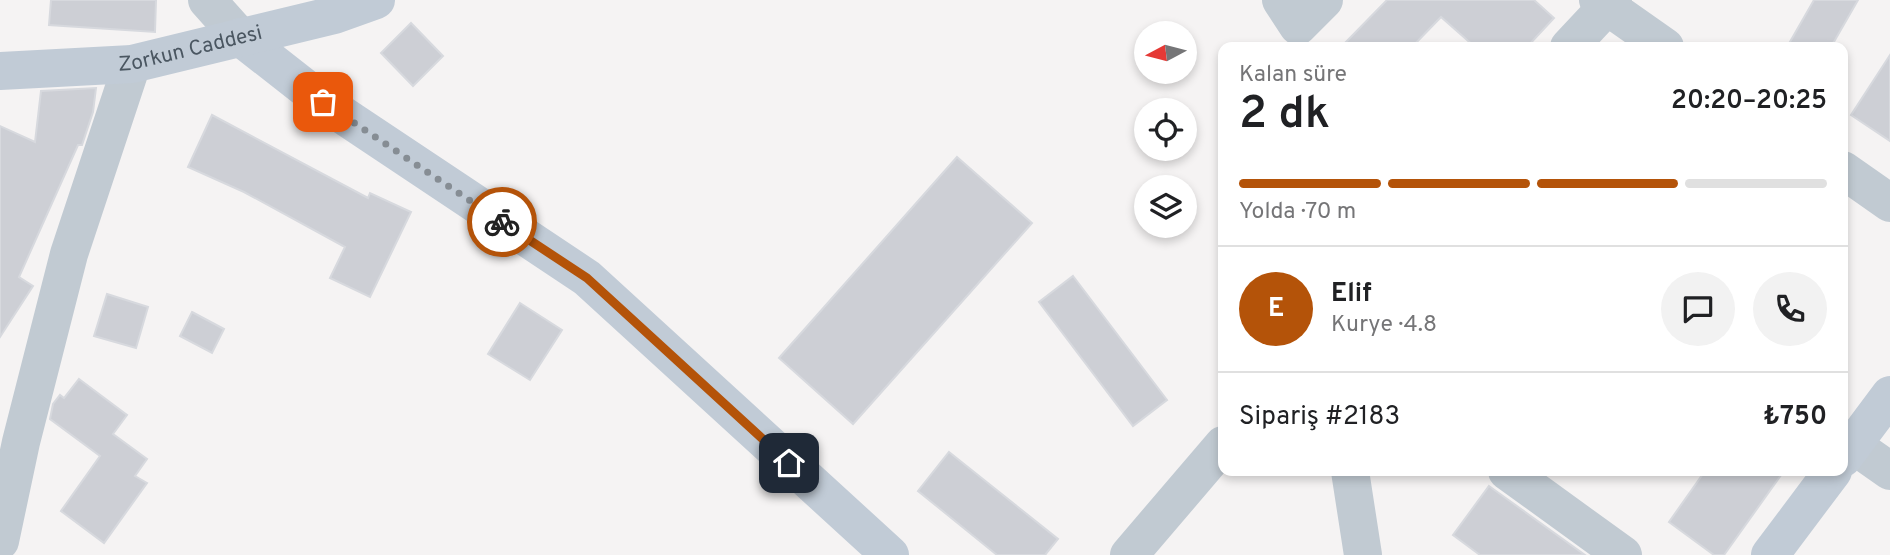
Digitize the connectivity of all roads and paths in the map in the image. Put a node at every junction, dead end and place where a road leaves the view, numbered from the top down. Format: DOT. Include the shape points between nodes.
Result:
graph roads {
  1 [pos="206,0"];
  2 [pos="376,0"];
  3 [pos="1281,0"];
  4 [pos="1324,0"];
  5 [pos="1606,2"];
  6 [pos="240,37"];
  7 [pos="1573,42"];
  8 [pos="1658,42"];
  9 [pos="132,64"];
  10 [pos="0,71"];
  11 [pos="1848,174"];
  12 [pos="1890,203"];
  13 [pos="1890,395"];
  14 [pos="1848,447"];
  15 [pos="1218,451"];
  16 [pos="1848,455"];
  17 [pos="1890,471"];
  18 [pos="1351,476"];
  19 [pos="1514,476"];
  20 [pos="1827,476"];
  21 [pos="0,541"];
  22 [pos="890,555"];
  23 [pos="1129,555"];
  24 [pos="1363,555"];
  25 [pos="1623,555"];
  26 [pos="1770,555"];
  1 -- 6 [label="street"];
  2 -- 6 [label="street, Zorkun Caddesi"];
  3 -- 4 [label="street" via="1298,26"];
  5 -- 7 [label="street"];
  5 -- 8 [label="street"];
  6 -- 9 [label="street, Zorkun Caddesi"];
  6 -- 22 [label="street" via="323,102 587,278"];
  9 -- 10 [label="street, Zorkun Caddesi"];
  9 -- 21 [label="street" via="69,254"];
  11 -- 12 [label="street"];
  13 -- 14 [label="street"];
  15 -- 23 [label="street"];
  16 -- 17 [label="street"];
  18 -- 24 [label="street"];
  19 -- 25 [label="street"];
  20 -- 26 [label="street"];
}
